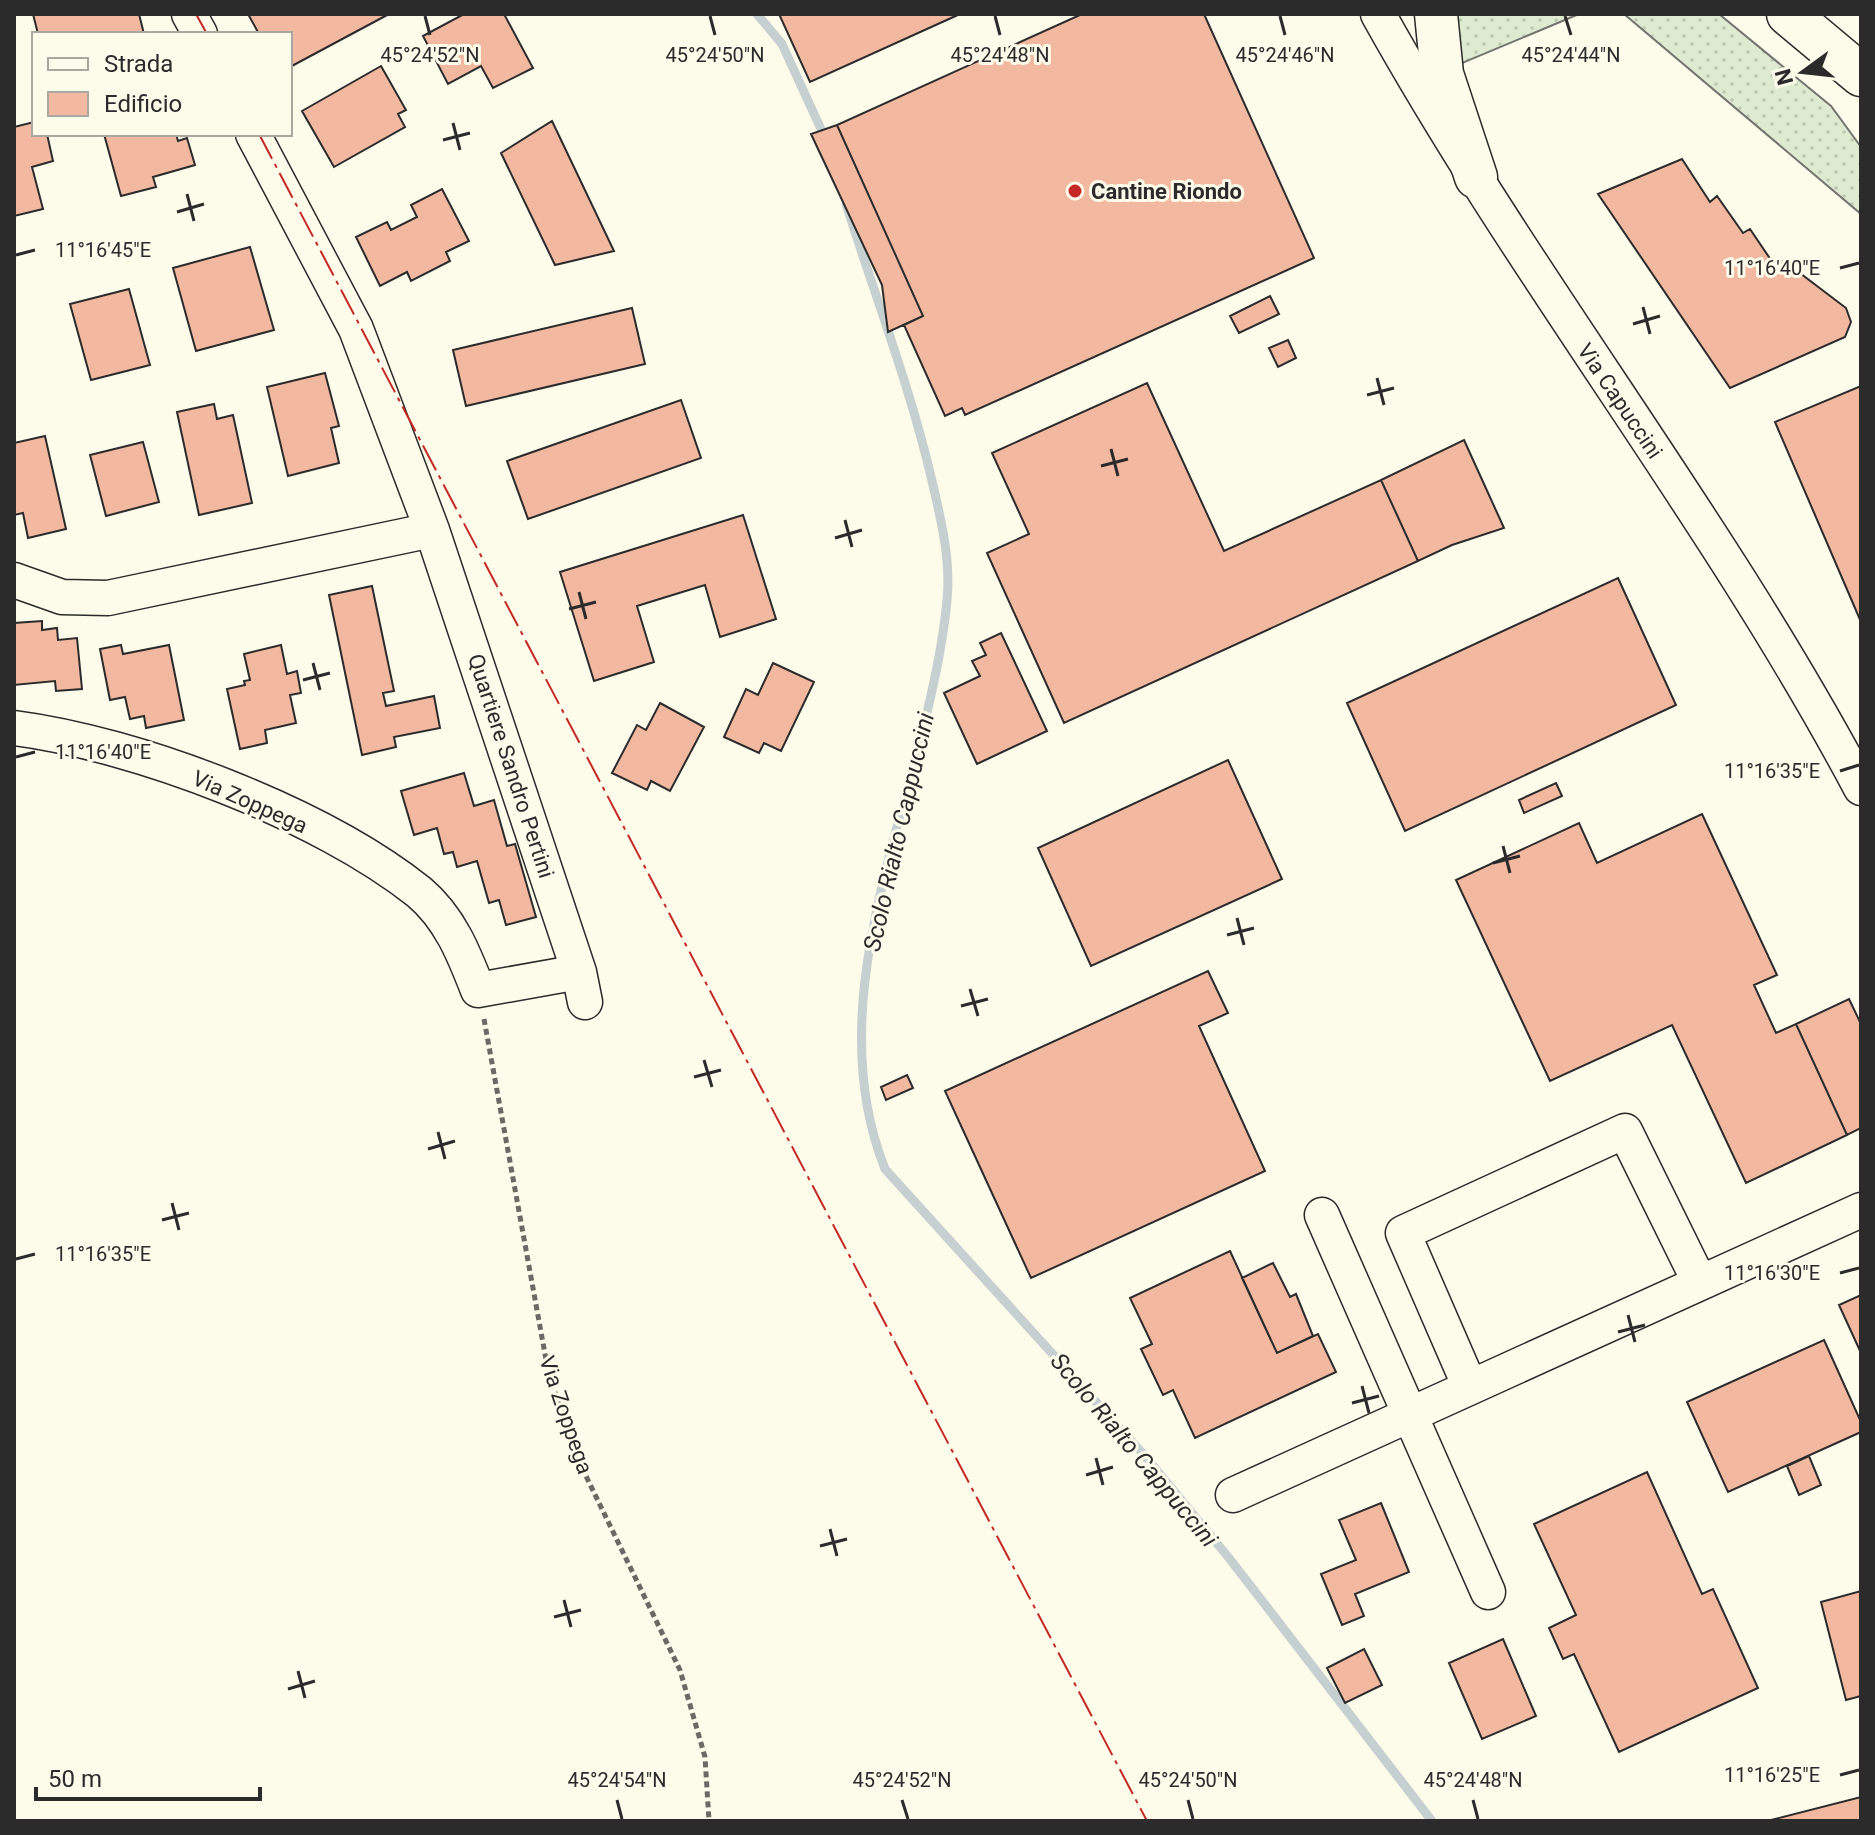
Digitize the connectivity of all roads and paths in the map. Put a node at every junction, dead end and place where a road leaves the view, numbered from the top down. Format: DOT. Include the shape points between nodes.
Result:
graph roads {
  1 [pos="189,14"];
  2 [pos="1378,14"];
  3 [pos="1436,14"];
  4 [pos="1788,14"];
  5 [pos="199,32"];
  6 [pos="1861,75"];
  7 [pos="254,136"];
  8 [pos="1476,177"];
  9 [pos="432,530"];
  10 [pos="14,580"];
  11 [pos="14,728"];
  12 [pos="1861,788"];
  13 [pos="478,990"];
  14 [pos="1861,1210"];
  15 [pos="1322,1215"];
  16 [pos="1700,1283"];
  17 [pos="1470,1387"];
  18 [pos="1408,1415"];
  19 [pos="1233,1495"];
  20 [pos="1488,1592"];
  21 [pos="709,1821"];
  1 -- 5 [label="street"];
  2 -- 8 [label="street, Via Capuccini"];
  3 -- 8 [label="main road" via="1442,74"];
  4 -- 6 [label="main road"];
  7 -- 9 [label="street, Quartiere Sandro Pertini" via="356,329"];
  8 -- 12 [label="street, Via Capuccini" via="1526,261 1743,586"];
  9 -- 10 [label="street" via="108,598 62,597"];
  9 -- 13 [label="street, Quartiere Sandro Pertini" via="582,987"];
  11 -- 13 [label="street, Via Zoppega" via="99,743 243,794 347,846 420,893 456,935"];
  13 -- 21 [label="path, Via Zoppega" via="549,1376 585,1474 680,1670 705,1757"];
  14 -- 16 [label="street"];
  15 -- 18 [label="street"];
  16 -- 17 [label="street"];
  16 -- 17 [label="street" via="1625,1131 1403,1233"];
  17 -- 18 [label="street"];
  18 -- 19 [label="street"];
  18 -- 20 [label="street"];
}
